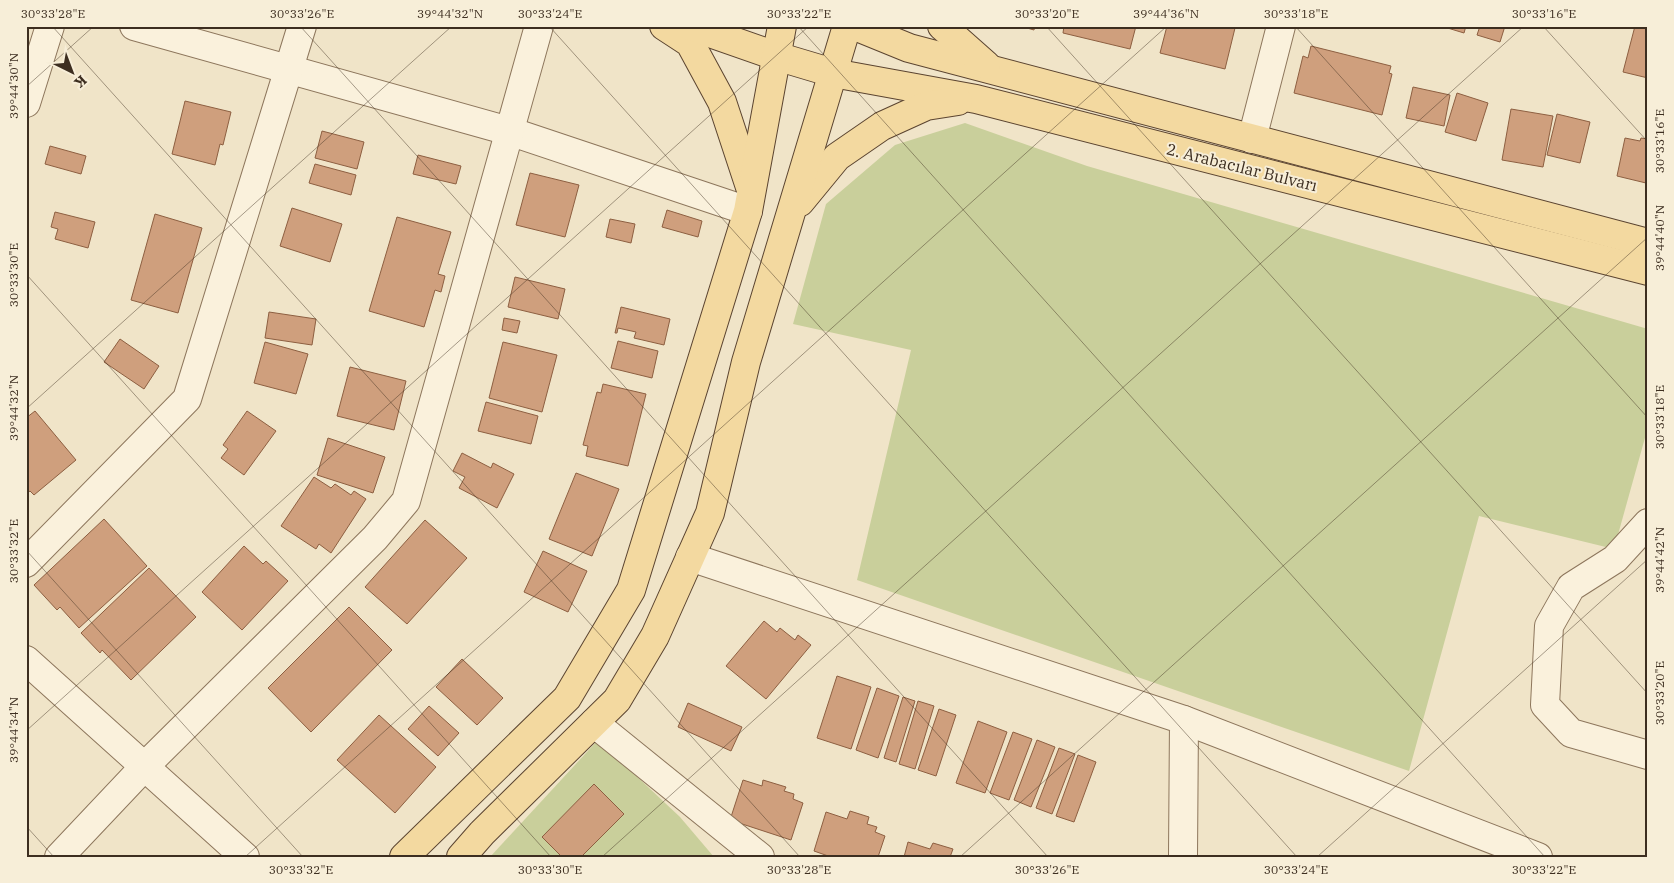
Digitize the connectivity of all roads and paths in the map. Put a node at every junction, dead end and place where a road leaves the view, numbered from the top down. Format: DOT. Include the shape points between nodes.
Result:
graph roads {
  1 [pos="50,26"];
  2 [pos="134,26"];
  3 [pos="302,26"];
  4 [pos="539,26"];
  5 [pos="664,26"];
  6 [pos="690,26"];
  7 [pos="782,26"];
  8 [pos="847,26"];
  9 [pos="855,26"];
  10 [pos="942,26"];
  11 [pos="1281,26"];
  12 [pos="776,56"];
  13 [pos="289,69"];
  14 [pos="991,69"];
  15 [pos="833,73"];
  16 [pos="976,99"];
  17 [pos="26,102"];
  18 [pos="510,131"];
  19 [pos="1252,139"];
  20 [pos="750,202"];
  21 [pos="791,213"];
  22 [pos="1648,243"];
  23 [pos="1648,272"];
  24 [pos="1648,523"];
  25 [pos="690,557"];
  26 [pos="26,563"];
  27 [pos="26,660"];
  28 [pos="1184,720"];
  29 [pos="594,723"];
  30 [pos="1648,755"];
  31 [pos="144,766"];
  32 [pos="59,857"];
  33 [pos="245,857"];
  34 [pos="404,857"];
  35 [pos="462,857"];
  36 [pos="760,857"];
  37 [pos="1183,857"];
  38 [pos="1538,857"];
  1 -- 17 [label="street"];
  2 -- 13 [label="street"];
  3 -- 13 [label="street"];
  4 -- 18 [label="street"];
  5 -- 20 [label="main road" via="690,43 722,102"];
  6 -- 12 [label="main road, 2. Arabacılar Bulvarı"];
  7 -- 12 [label="main road"];
  8 -- 15 [label="main road"];
  9 -- 14 [label="main road, 2. Arabacılar Bulvarı" via="909,48"];
  10 -- 14 [label="main road"];
  11 -- 19 [label="street"];
  12 -- 15 [label="main road, 2. Arabacılar Bulvarı"];
  12 -- 20 [label="main road"];
  13 -- 18 [label="street"];
  13 -- 26 [label="street" via="187,399"];
  14 -- 19 [label="main road, 2. Arabacılar Bulvarı"];
  15 -- 16 [label="main road, 2. Arabacılar Bulvarı"];
  15 -- 21 [label="main road"];
  16 -- 21 [label="main road" via="926,106 882,126 837,156"];
  16 -- 23 [label="main road, 2. Arabacılar Bulvarı"];
  18 -- 20 [label="street"];
  18 -- 31 [label="street" via="406,501 375,538"];
  19 -- 22 [label="main road, 2. Arabacılar Bulvarı"];
  20 -- 34 [label="main road" via="631,590 567,698"];
  21 -- 25 [label="main road" via="746,362 710,513"];
  24 -- 30 [label="street" via="1615,559 1571,587 1549,626 1545,706 1571,733"];
  25 -- 28 [label="street"];
  25 -- 29 [label="main road" via="655,636 617,700"];
  27 -- 31 [label="street"];
  28 -- 37 [label="street"];
  28 -- 38 [label="street"];
  29 -- 35 [label="main road" via="482,833"];
  29 -- 36 [label="street"];
  31 -- 32 [label="street"];
  31 -- 33 [label="street"];
}
